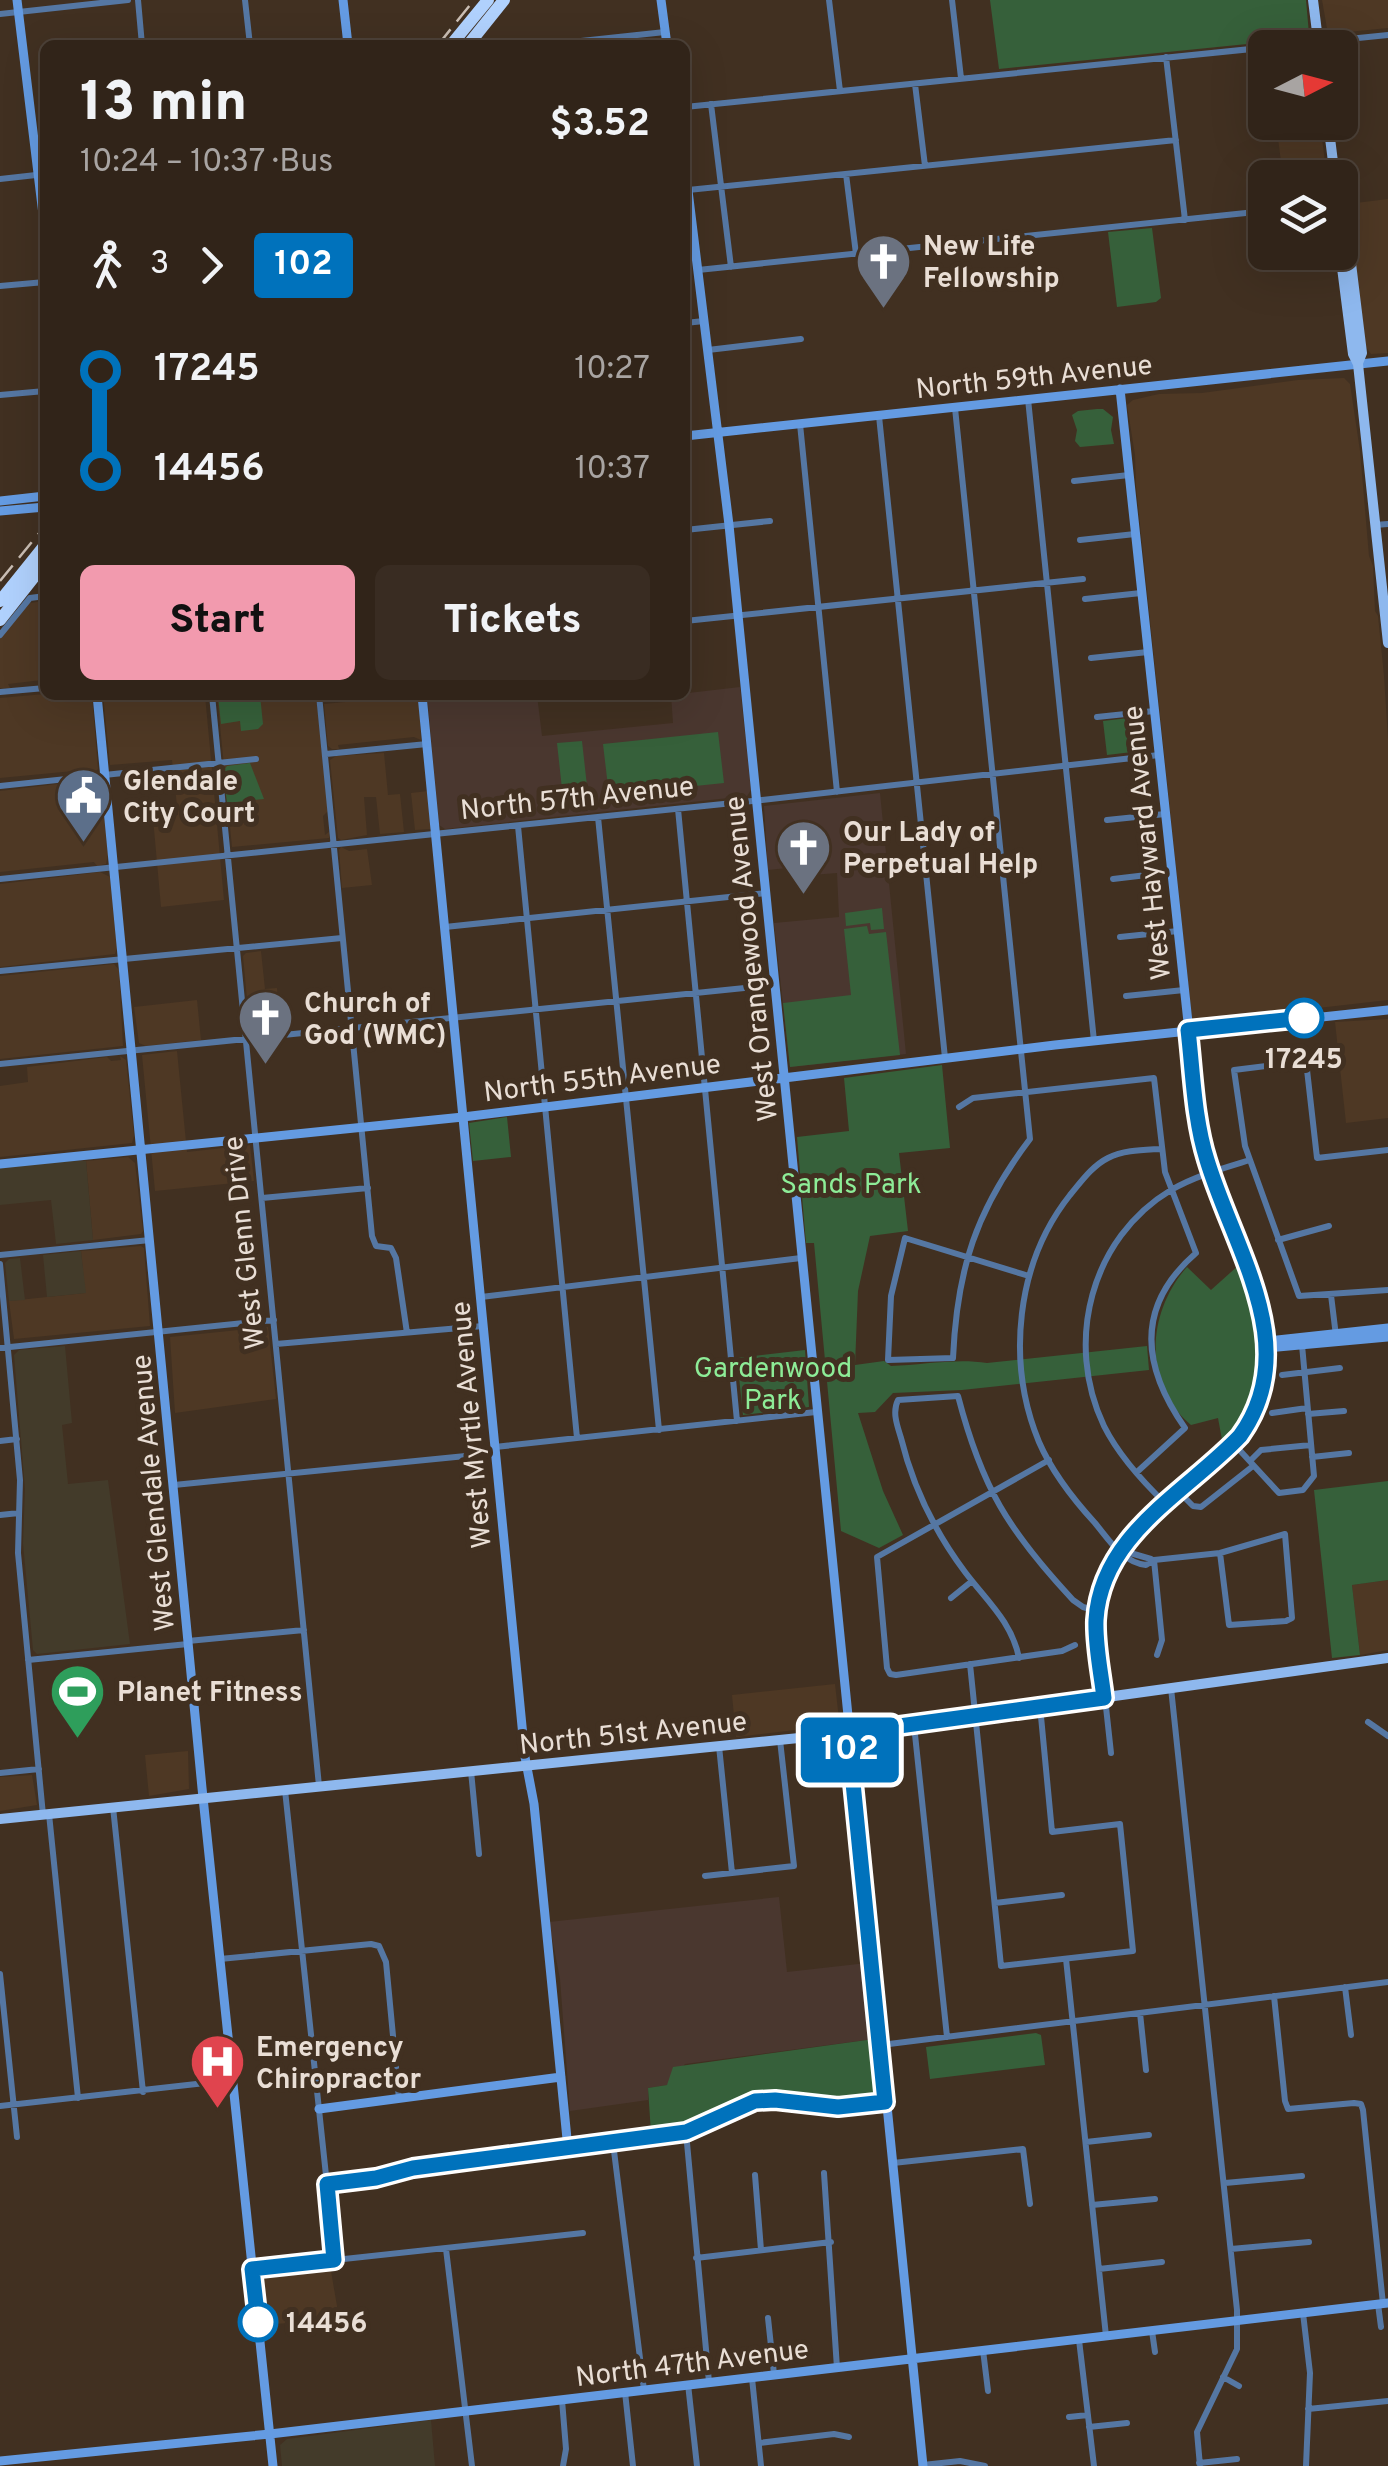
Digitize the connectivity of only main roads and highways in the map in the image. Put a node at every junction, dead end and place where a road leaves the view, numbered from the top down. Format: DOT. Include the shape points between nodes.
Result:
graph roads {
  1 [pos="488,0"];
  2 [pos="504,0"];
  3 [pos="1313,0"];
  4 [pos="1317,30"];
  5 [pos="455,40"];
  6 [pos="472,40"];
  7 [pos="1345,270"];
  8 [pos="40,552"];
  9 [pos="40,569"];
  10 [pos="0,600"];
  11 [pos="1386,606"];
  12 [pos="0,620"];
  13 [pos="1388,643"];
  14 [pos="1388,1658"];
  15 [pos="0,1819"];
  1 -- 5 [label="highway"];
  2 -- 6 [label="highway"];
  3 -- 4 [label="main road"];
  7 -- 11 [label="main road"];
  8 -- 10 [label="highway"];
  9 -- 12 [label="highway"];
  11 -- 13 [label="main road"];
  14 -- 15 [label="main road, North 51st Avenue" via="848,1733"];
}
